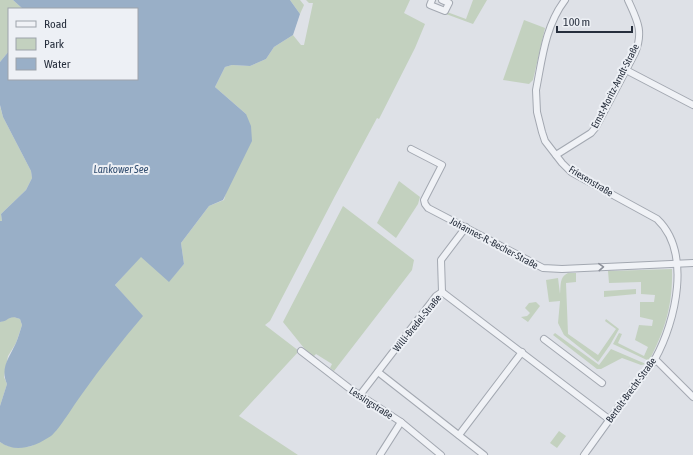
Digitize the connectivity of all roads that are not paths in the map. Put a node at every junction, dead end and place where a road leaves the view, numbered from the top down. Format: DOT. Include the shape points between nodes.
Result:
graph roads {
  1 [pos="432,0"];
  2 [pos="565,0"];
  3 [pos="628,0"];
  4 [pos="447,1"];
  5 [pos="626,70"];
  6 [pos="693,105"];
  7 [pos="411,149"];
  8 [pos="556,155"];
  9 [pos="466,227"];
  10 [pos="675,250"];
  11 [pos="693,263"];
  12 [pos="677,264"];
  13 [pos="442,292"];
  14 [pos="544,339"];
  15 [pos="301,351"];
  16 [pos="522,352"];
  17 [pos="655,359"];
  18 [pos="378,372"];
  19 [pos="602,383"];
  20 [pos="360,395"];
  21 [pos="693,396"];
  22 [pos="610,420"];
  23 [pos="401,422"];
  24 [pos="459,435"];
  25 [pos="380,455"];
  26 [pos="441,455"];
  27 [pos="484,455"];
  28 [pos="584,455"];
  1 -- 4 [label="street" via="430,4 445,11"];
  2 -- 8 [label="street, Friesenstraße" via="550,26 536,90 536,106 542,132 545,141"];
  3 -- 5 [label="street, Ernst-Moritz-Arndt-Straße" via="640,28 640,35"];
  5 -- 6 [label="street"];
  5 -- 8 [label="street, Ernst-Moritz-Arndt-Straße" via="596,127 591,133"];
  7 -- 9 [label="street, Johannes-R.-Becher-Straße" via="442,165 424,200 425,204 428,208"];
  8 -- 10 [label="street, Friesenstraße" via="571,172 657,219 666,229"];
  9 -- 12 [label="street, Johannes-R.-Becher-Straße, one-way" via="543,268"];
  9 -- 13 [label="street" via="441,260"];
  10 -- 12 [label="street, Bertolt-Brecht-Straße"];
  11 -- 12 [label="street, Johannes-R.-Becher-Straße"];
  12 -- 17 [label="street, Bertolt-Brecht-Straße" via="675,298 670,323"];
  13 -- 16 [label="street, Willi-Bredel-Straße"];
  13 -- 18 [label="street, Willi-Bredel-Straße" via="436,296"];
  14 -- 19 [label="street"];
  15 -- 20 [label="street, Lessingstraße"];
  16 -- 22 [label="street, Willi-Bredel-Straße"];
  16 -- 24 [label="street"];
  17 -- 21 [label="street"];
  17 -- 22 [label="street, Bertolt-Brecht-Straße"];
  18 -- 20 [label="street, Willi-Bredel-Straße"];
  18 -- 24 [label="street"];
  20 -- 23 [label="street, Lessingstraße"];
  22 -- 28 [label="street, Bertolt-Brecht-Straße"];
  23 -- 25 [label="street"];
  23 -- 26 [label="street, Lessingstraße"];
  24 -- 27 [label="street"];
}
